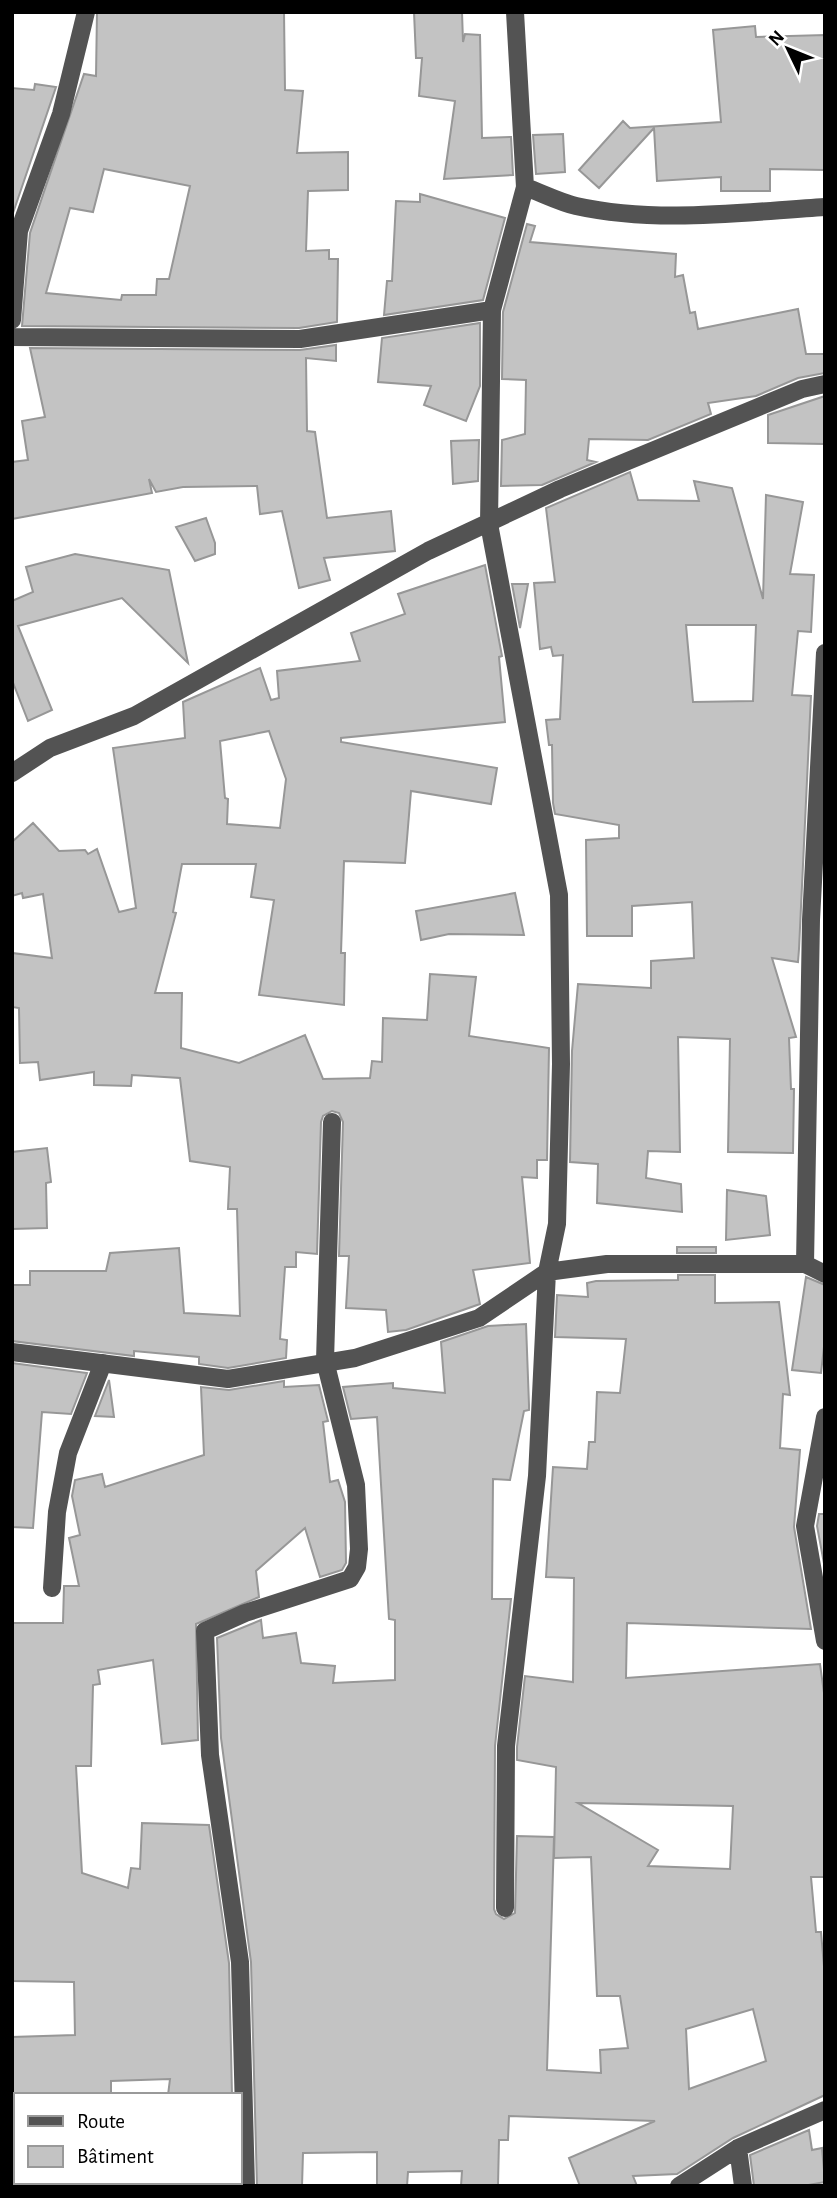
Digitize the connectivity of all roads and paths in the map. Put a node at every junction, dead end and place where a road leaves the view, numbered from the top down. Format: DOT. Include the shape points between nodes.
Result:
graph roads {
  1 [pos="86,12"];
  2 [pos="515,12"];
  3 [pos="525,187"];
  4 [pos="825,207"];
  5 [pos="492,310"];
  6 [pos="12,320"];
  7 [pos="12,337"];
  8 [pos="825,384"];
  9 [pos="489,524"];
  10 [pos="825,653"];
  11 [pos="12,773"];
  12 [pos="332,1122"];
  13 [pos="805,1264"];
  14 [pos="547,1272"];
  15 [pos="825,1274"];
  16 [pos="12,1352"];
  17 [pos="325,1361"];
  18 [pos="103,1363"];
  19 [pos="825,1417"];
  20 [pos="52,1588"];
  21 [pos="825,1641"];
  22 [pos="505,1908"];
  23 [pos="825,2110"];
  24 [pos="738,2148"];
  25 [pos="246,2186"];
  26 [pos="679,2186"];
  27 [pos="743,2186"];
  1 -- 6 [label="street" via="61,114 19,231"];
  2 -- 3 [label="street"];
  3 -- 4 [label="street" via="574,205 626,213 684,216"];
  3 -- 5 [label="street"];
  5 -- 7 [label="street" via="300,339"];
  5 -- 9 [label="street"];
  8 -- 9 [label="street" via="689,435"];
  9 -- 11 [label="street" via="428,551 134,716 50,748"];
  9 -- 14 [label="street" via="559,895 557,1224"];
  10 -- 13 [label="street" via="811,920"];
  12 -- 17 [label="street"];
  13 -- 14 [label="street" via="607,1264"];
  13 -- 15 [label="street"];
  14 -- 17 [label="street" via="479,1318 355,1357"];
  14 -- 22 [label="street" via="537,1476 506,1746"];
  16 -- 18 [label="street"];
  17 -- 18 [label="street" via="228,1379"];
  17 -- 25 [label="street" via="356,1485 357,1567 349,1578 205,1631 210,1755 240,1962"];
  18 -- 20 [label="street" via="68,1453 57,1512"];
  19 -- 21 [label="street" via="805,1526"];
  23 -- 24 [label="street"];
  24 -- 26 [label="street"];
  24 -- 27 [label="street"];
}
